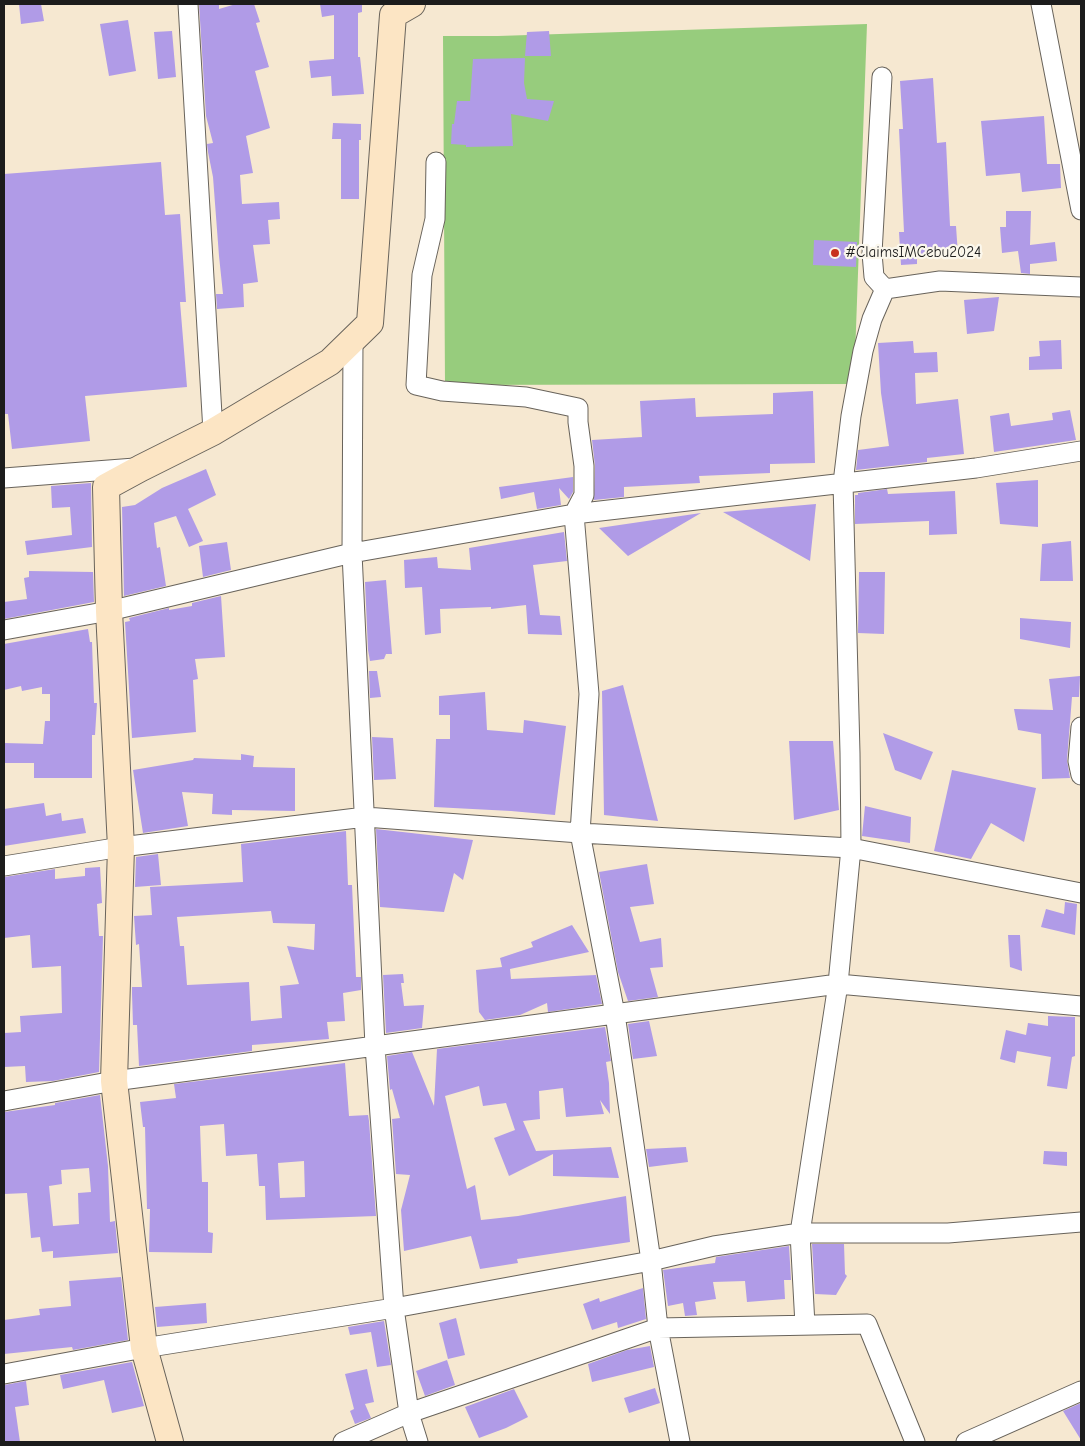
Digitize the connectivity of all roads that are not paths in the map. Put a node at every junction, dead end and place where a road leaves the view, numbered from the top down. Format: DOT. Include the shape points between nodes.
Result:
graph roads {
  1 [pos="188,4"];
  2 [pos="412,4"];
  3 [pos="1041,4"];
  4 [pos="882,77"];
  5 [pos="436,162"];
  6 [pos="1081,210"];
  7 [pos="1081,287"];
  8 [pos="885,290"];
  9 [pos="353,340"];
  10 [pos="213,432"];
  11 [pos="1081,450"];
  12 [pos="141,468"];
  13 [pos="4,478"];
  14 [pos="843,483"];
  15 [pos="574,514"];
  16 [pos="352,553"];
  17 [pos="109,611"];
  18 [pos="4,630"];
  19 [pos="1081,727"];
  20 [pos="1081,775"];
  21 [pos="365,817"];
  22 [pos="580,833"];
  23 [pos="121,847"];
  24 [pos="850,848"];
  25 [pos="4,866"];
  26 [pos="1081,893"];
  27 [pos="838,984"];
  28 [pos="1081,1006"];
  29 [pos="615,1014"];
  30 [pos="375,1046"];
  31 [pos="114,1081"];
  32 [pos="4,1101"];
  33 [pos="1081,1222"];
  34 [pos="800,1233"];
  35 [pos="652,1261"];
  36 [pos="394,1308"];
  37 [pos="805,1325"];
  38 [pos="658,1328"];
  39 [pos="144,1348"];
  40 [pos="4,1374"];
  41 [pos="1081,1391"];
  42 [pos="409,1413"];
  43 [pos="974,1441"];
  44 [pos="170,1442"];
  45 [pos="343,1442"];
  46 [pos="418,1442"];
  47 [pos="680,1442"];
  48 [pos="915,1442"];
  1 -- 10 [label="street"];
  2 -- 9 [label="street" via="393,15 370,323"];
  3 -- 6 [label="street"];
  4 -- 8 [label="street" via="872,253 874,277"];
  5 -- 15 [label="street" via="435,219 422,275 416,385 442,391 526,397 578,408 584,495"];
  7 -- 8 [label="street" via="940,281"];
  8 -- 14 [label="street" via="863,351"];
  9 -- 10 [label="street" via="330,362"];
  9 -- 16 [label="street"];
  10 -- 12 [label="street"];
  11 -- 14 [label="street" via="976,468"];
  12 -- 13 [label="street"];
  12 -- 17 [label="street" via="106,487"];
  14 -- 15 [label="street"];
  14 -- 24 [label="street"];
  15 -- 16 [label="street"];
  15 -- 22 [label="street" via="589,694"];
  16 -- 17 [label="street"];
  16 -- 21 [label="street"];
  17 -- 18 [label="street"];
  17 -- 23 [label="street"];
  19 -- 20 [label="street" via="1078,761"];
  21 -- 22 [label="street"];
  21 -- 23 [label="street"];
  21 -- 30 [label="street"];
  22 -- 24 [label="street"];
  22 -- 29 [label="street"];
  23 -- 25 [label="street"];
  23 -- 31 [label="street"];
  24 -- 26 [label="street"];
  24 -- 27 [label="street"];
  27 -- 28 [label="street"];
  27 -- 29 [label="street"];
  27 -- 34 [label="street"];
  29 -- 30 [label="street"];
  29 -- 35 [label="street"];
  30 -- 31 [label="street"];
  30 -- 36 [label="street"];
  31 -- 32 [label="street"];
  31 -- 39 [label="street"];
  33 -- 34 [label="street" via="948,1233"];
  34 -- 35 [label="street" via="714,1246"];
  34 -- 37 [label="street"];
  35 -- 36 [label="street"];
  35 -- 38 [label="street"];
  36 -- 39 [label="street"];
  36 -- 42 [label="street"];
  37 -- 38 [label="street"];
  37 -- 48 [label="street" via="867,1324"];
  38 -- 42 [label="street"];
  38 -- 47 [label="street"];
  39 -- 40 [label="street"];
  39 -- 44 [label="street"];
  41 -- 43 [label="street"];
  42 -- 45 [label="street"];
  42 -- 46 [label="street"];
}
